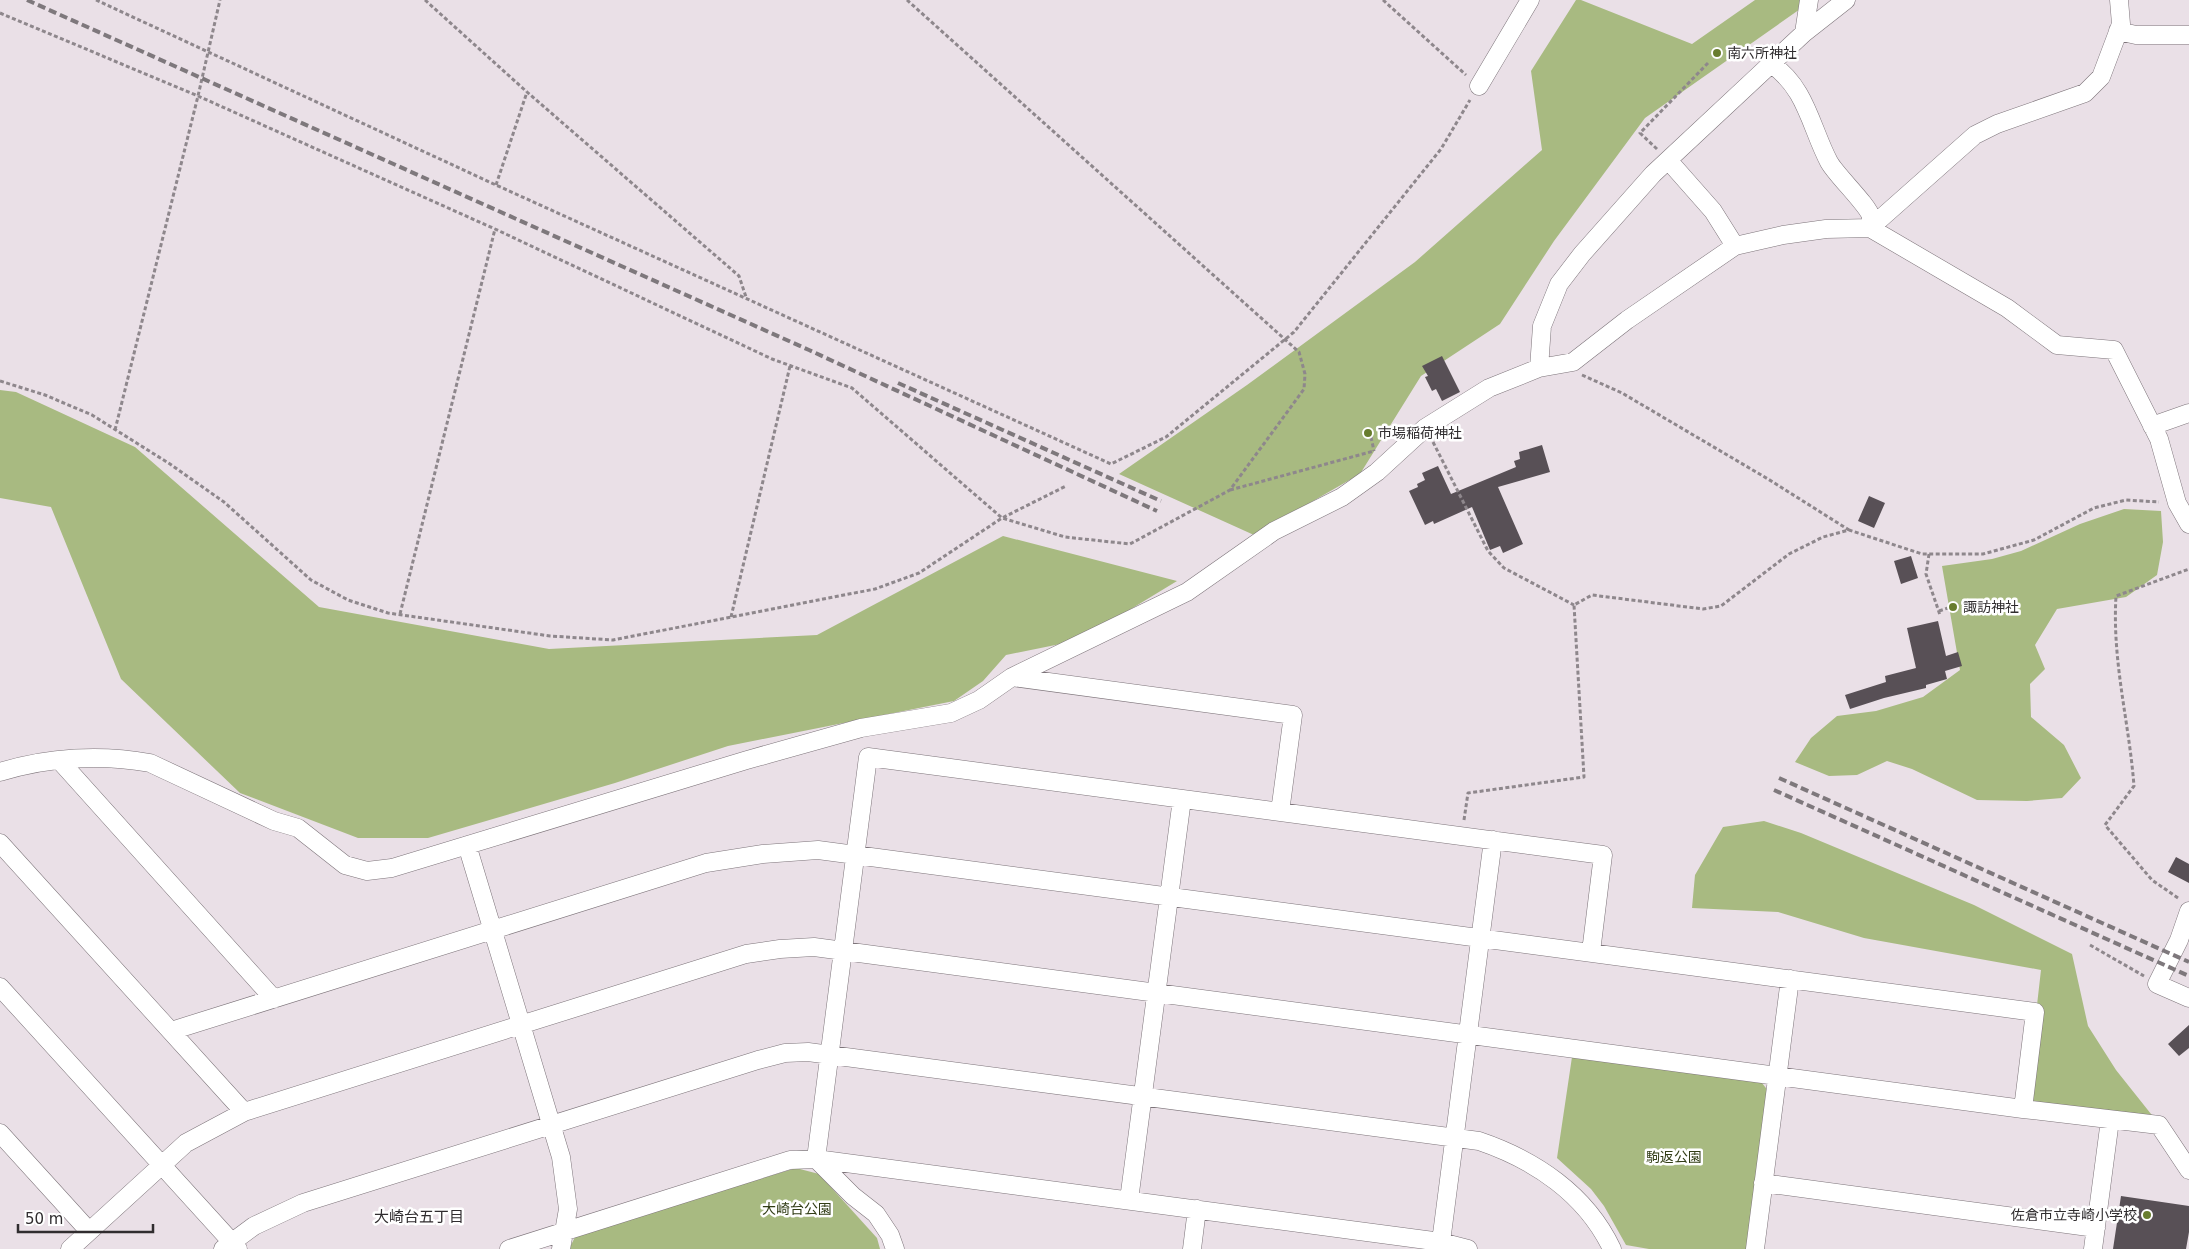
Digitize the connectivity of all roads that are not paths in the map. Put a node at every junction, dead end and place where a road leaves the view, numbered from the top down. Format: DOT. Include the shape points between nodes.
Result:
graph roads {
  1 [pos="1530,0"];
  2 [pos="1809,0"];
  3 [pos="1846,0"];
  4 [pos="2119,0"];
  5 [pos="2118,31"];
  6 [pos="1804,33"];
  7 [pos="2189,36"];
  8 [pos="1771,64"];
  9 [pos="1479,86"];
  10 [pos="1668,160"];
  11 [pos="1870,228"];
  12 [pos="1735,246"];
  13 [pos="1539,368"];
  14 [pos="2189,413"];
  15 [pos="2152,426"];
  16 [pos="2189,524"];
  17 [pos="1012,678"];
  18 [pos="60,761"];
  19 [pos="0,772"];
  20 [pos="1182,799"];
  21 [pos="1280,812"];
  22 [pos="1493,840"];
  23 [pos="0,843"];
  24 [pos="466,845"];
  25 [pos="855,854"];
  26 [pos="1169,896"];
  27 [pos="2185,906"];
  28 [pos="492,930"];
  29 [pos="1480,938"];
  30 [pos="842,952"];
  31 [pos="1591,952"];
  32 [pos="1790,979"];
  33 [pos="0,986"];
  34 [pos="1156,994"];
  35 [pos="274,998"];
  36 [pos="2189,998"];
  37 [pos="521,1024"];
  38 [pos="170,1031"];
  39 [pos="1468,1035"];
  40 [pos="829,1054"];
  41 [pos="1777,1076"];
  42 [pos="1143,1096"];
  43 [pos="2023,1109"];
  44 [pos="244,1112"];
  45 [pos="2110,1120"];
  46 [pos="552,1125"];
  47 [pos="0,1132"];
  48 [pos="1454,1137"];
  49 [pos="816,1158"];
  50 [pos="162,1165"];
  51 [pos="2189,1170"];
  52 [pos="1763,1183"];
  53 [pos="1129,1200"];
  54 [pos="1197,1209"];
  55 [pos="2096,1228"];
  56 [pos="90,1231"];
  57 [pos="562,1240"];
  58 [pos="1441,1242"];
  59 [pos="231,1247"];
  60 [pos="70,1249"];
  61 [pos="509,1249"];
  62 [pos="895,1249"];
  63 [pos="1192,1249"];
  64 [pos="1468,1249"];
  65 [pos="1612,1249"];
  66 [pos="1755,1249"];
  67 [pos="2093,1249"];
  1 -- 9 [label="street"];
  2 -- 6 [label="street"];
  3 -- 6 [label="street"];
  4 -- 5 [label="street" via="2121,24"];
  5 -- 7 [label="street" via="2136,35"];
  5 -- 11 [label="street" via="2100,77 2085,93 1975,135"];
  6 -- 8 [label="street"];
  8 -- 10 [label="street"];
  8 -- 11 [label="street" via="1781,70 1802,99 1829,162 1870,215"];
  10 -- 12 [label="street" via="1712,210"];
  10 -- 13 [label="street" via="1582,254 1559,284 1542,326"];
  11 -- 12 [label="street" via="1826,229"];
  11 -- 15 [label="street" via="2007,308 2057,345 2114,350"];
  12 -- 13 [label="street" via="1626,320 1573,362"];
  13 -- 17 [label="street" via="1489,388 1425,428 1377,472 1342,497 1274,531 1187,592"];
  14 -- 15 [label="street"];
  15 -- 16 [label="street" via="2159,439 2177,503"];
  17 -- 21 [label="street" via="1293,715"];
  17 -- 24 [label="street" via="980,700 951,713 851,731"];
  18 -- 19 [label="street"];
  18 -- 24 [label="street" via="95,757 150,763 274,821 298,828 345,865 367,871 392,868"];
  18 -- 35 [label="street"];
  20 -- 21 [label="street"];
  20 -- 25 [label="street" via="868,757"];
  20 -- 26 [label="street"];
  21 -- 22 [label="street"];
  22 -- 29 [label="street"];
  22 -- 31 [label="street" via="1604,855"];
  23 -- 38 [label="street"];
  24 -- 28 [label="street"];
  25 -- 26 [label="street"];
  25 -- 28 [label="street" via="789,851 706,863"];
  25 -- 30 [label="street"];
  26 -- 29 [label="street"];
  26 -- 34 [label="street"];
  27 -- 36 [label="street" via="2179,940 2157,984"];
  28 -- 35 [label="street"];
  28 -- 37 [label="street"];
  29 -- 31 [label="street"];
  29 -- 39 [label="street"];
  30 -- 34 [label="street"];
  30 -- 37 [label="street" via="814,947 746,954"];
  30 -- 40 [label="street"];
  31 -- 32 [label="street"];
  32 -- 41 [label="street"];
  32 -- 43 [label="street" via="2035,1012"];
  33 -- 50 [label="street"];
  34 -- 39 [label="street"];
  34 -- 42 [label="street"];
  35 -- 38 [label="street"];
  37 -- 44 [label="street"];
  37 -- 46 [label="street"];
  38 -- 44 [label="street"];
  39 -- 41 [label="street"];
  39 -- 48 [label="street"];
  40 -- 42 [label="street"];
  40 -- 46 [label="street" via="785,1053"];
  40 -- 49 [label="street"];
  41 -- 43 [label="street"];
  41 -- 52 [label="street"];
  42 -- 48 [label="street"];
  42 -- 53 [label="street"];
  43 -- 45 [label="street"];
  44 -- 50 [label="street" via="186,1143"];
  45 -- 51 [label="street" via="2159,1125"];
  45 -- 55 [label="street"];
  46 -- 57 [label="street" via="566,1181 568,1209"];
  46 -- 59 [label="street" via="303,1203 261,1222"];
  47 -- 56 [label="street"];
  48 -- 58 [label="street"];
  48 -- 65 [label="street" via="1480,1141 1530,1162 1589,1212"];
  49 -- 53 [label="street"];
  49 -- 57 [label="street" via="790,1160"];
  49 -- 62 [label="street" via="852,1196 876,1214 890,1234"];
  50 -- 56 [label="street"];
  50 -- 59 [label="street"];
  52 -- 55 [label="street"];
  52 -- 66 [label="street"];
  53 -- 54 [label="street"];
  54 -- 58 [label="street"];
  54 -- 63 [label="street"];
  55 -- 67 [label="street"];
  56 -- 60 [label="street"];
  57 -- 61 [label="street"];
  58 -- 64 [label="street"];
}
